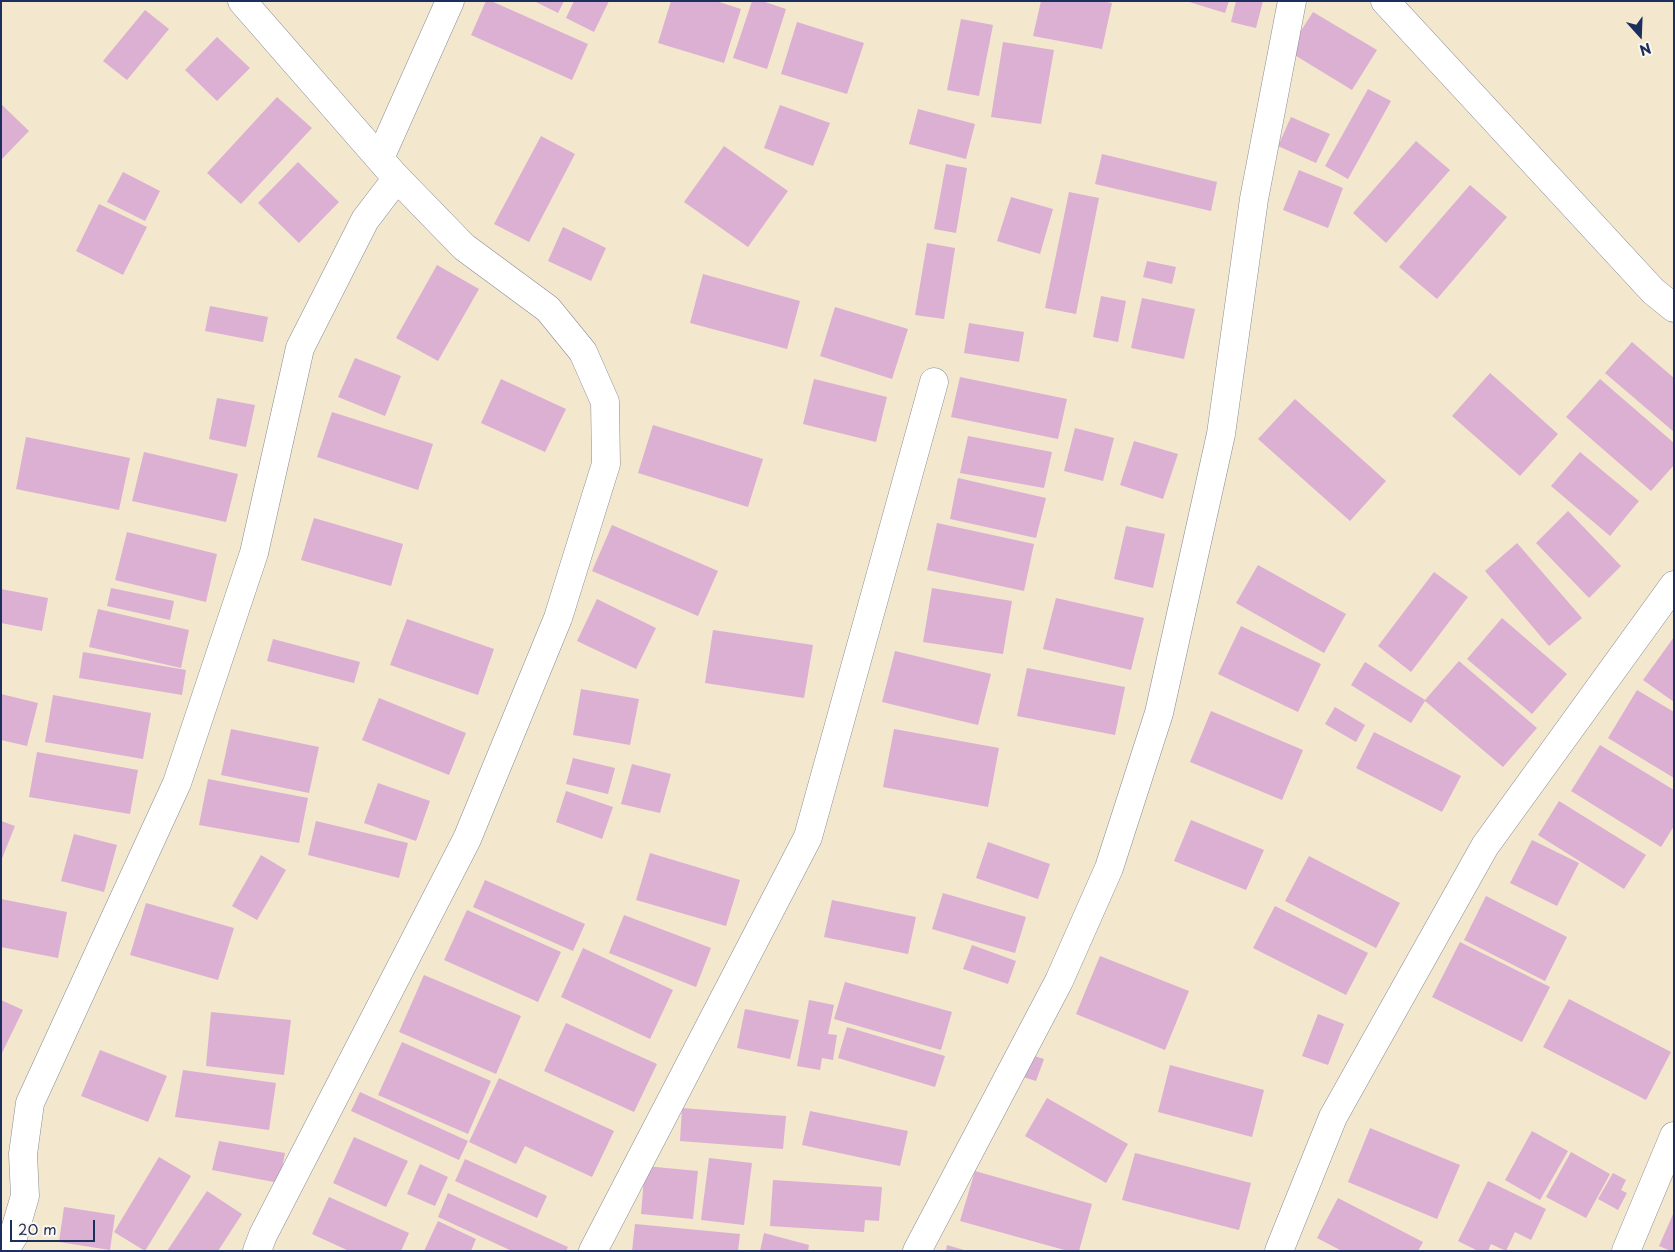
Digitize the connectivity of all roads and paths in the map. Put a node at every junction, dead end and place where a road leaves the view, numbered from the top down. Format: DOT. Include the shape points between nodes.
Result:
graph roads {
  1 [pos="242,1"];
  2 [pos="450,1"];
  3 [pos="1292,1"];
  4 [pos="1385,1"];
  5 [pos="388,168"];
  6 [pos="1674,308"];
  7 [pos="934,382"];
  8 [pos="1674,585"];
  9 [pos="1674,1136"];
  10 [pos="4,1251"];
  11 [pos="257,1251"];
  12 [pos="593,1251"];
  13 [pos="917,1251"];
  14 [pos="1279,1251"];
  15 [pos="1626,1251"];
  1 -- 5 [label="street"];
  2 -- 5 [label="street"];
  3 -- 13 [label="street" via="1254,199 1221,434 1159,713 1109,868 1059,981"];
  4 -- 6 [label="street" via="1653,291"];
  5 -- 10 [label="street" via="300,348 254,553 177,783 30,1103 23,1154 25,1196 13,1237"];
  5 -- 11 [label="street" via="464,247 548,309 583,352 605,402 606,464 558,618 467,839"];
  7 -- 12 [label="street" via="808,837"];
  8 -- 14 [label="street" via="1485,846 1333,1117"];
  9 -- 15 [label="street"];
}
